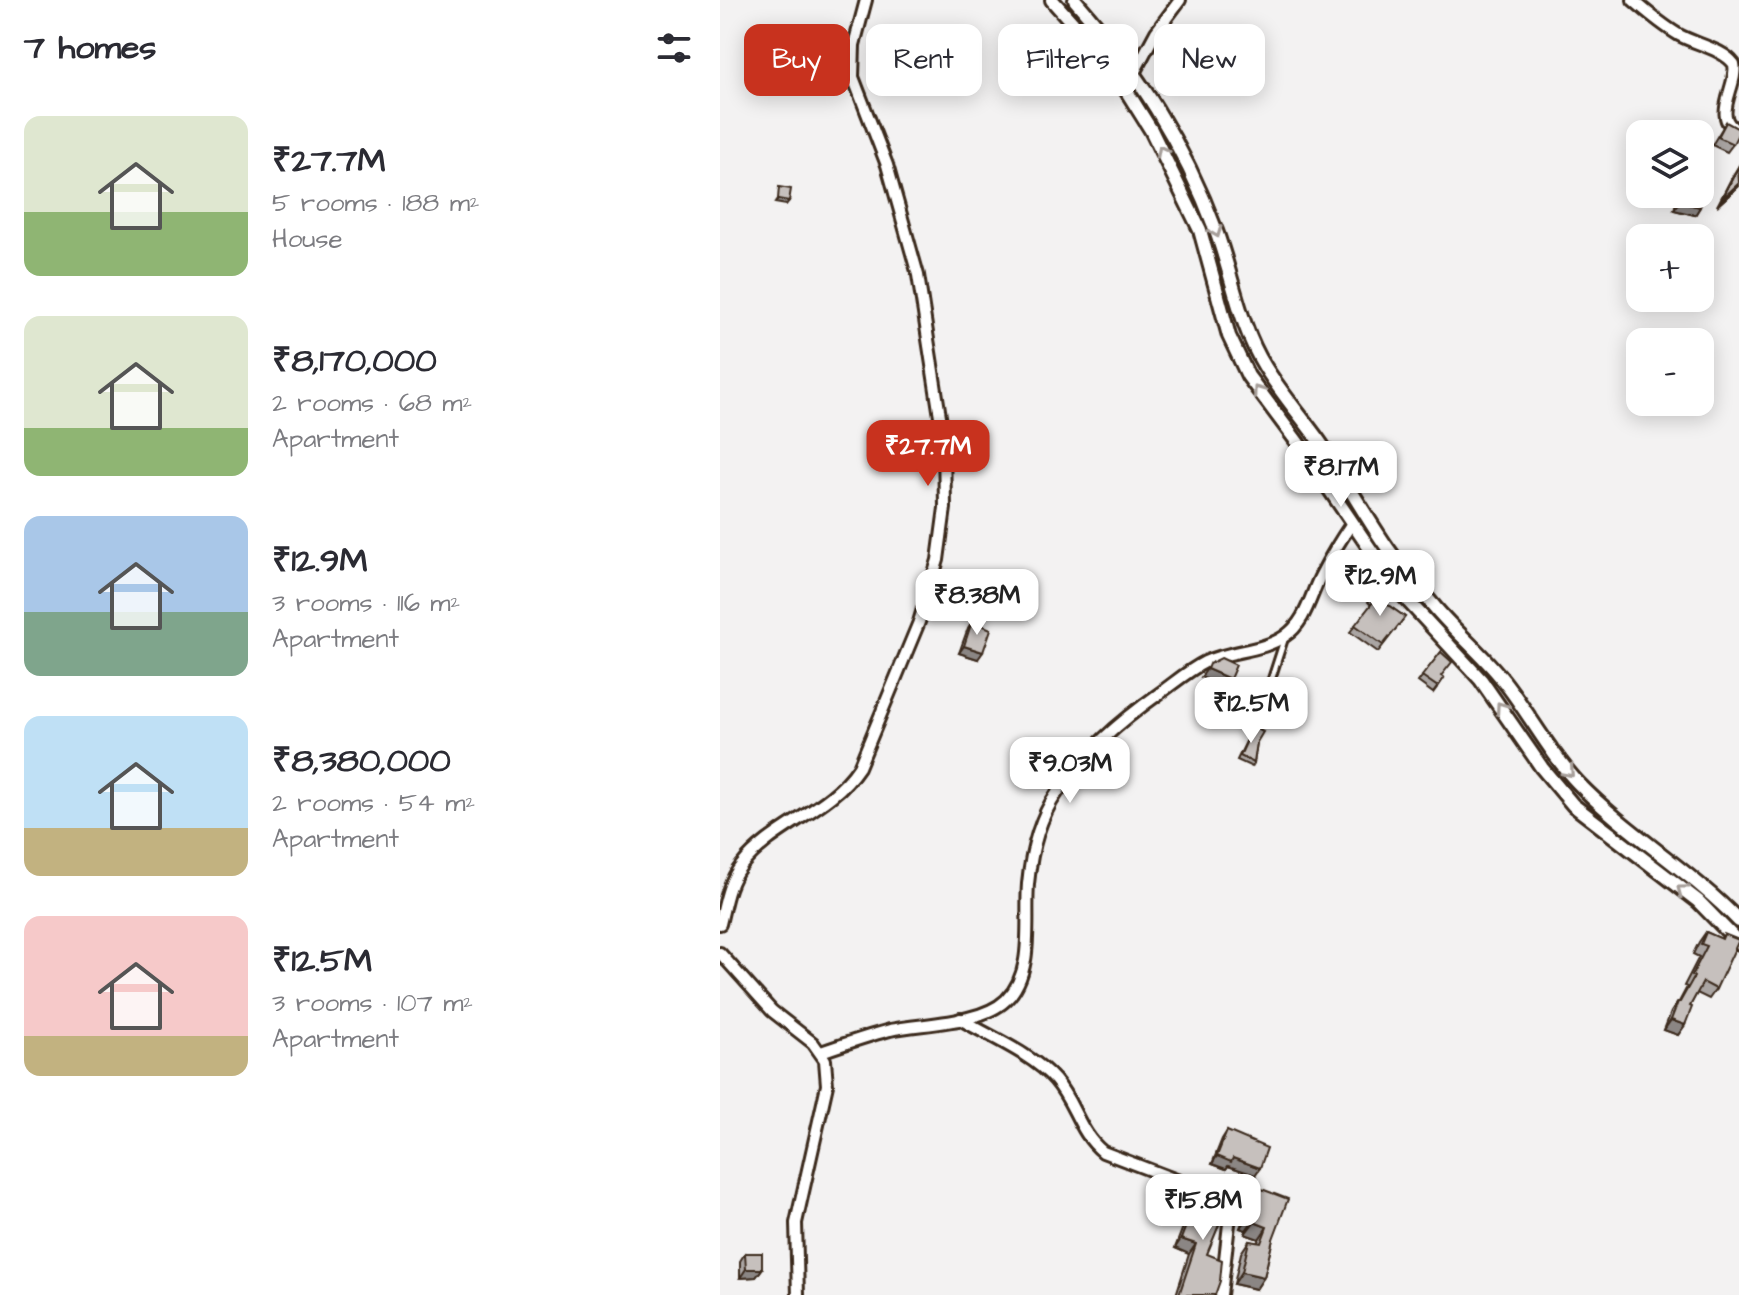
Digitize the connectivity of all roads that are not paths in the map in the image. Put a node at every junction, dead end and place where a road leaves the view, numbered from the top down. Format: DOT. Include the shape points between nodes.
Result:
graph roads {
  1 [pos="866,0"];
  2 [pos="1052,0"];
  3 [pos="1075,0"];
  4 [pos="1180,0"];
  5 [pos="1633,0"];
  6 [pos="1094,24"];
  7 [pos="1138,66"];
  8 [pos="1138,79"];
  9 [pos="1739,131"];
  10 [pos="1352,523"];
  11 [pos="1285,636"];
  12 [pos="1256,727"];
  13 [pos="1739,921"];
  14 [pos="720,924"];
  15 [pos="1739,943"];
  16 [pos="720,953"];
  17 [pos="960,1019"];
  18 [pos="821,1052"];
  19 [pos="798,1295"];
  20 [pos="1221,1295"];
  1 -- 14 [label="street" via="854,45 853,77 887,165 926,313 944,442 941,542 919,622 859,767 844,786 741,866"];
  10 -- 2 [label="street, one-way" via="1238,358 1200,230 1151,130 1111,66"];
  3 -- 6 [label="street"];
  4 -- 7 [label="street"];
  5 -- 9 [label="street" via="1680,36 1731,60 1739,80 1727,121"];
  8 -- 13 [label="street, one-way" via="1172,134 1215,227 1252,345 1386,546 1503,680 1579,784"];
  10 -- 11 [label="street" via="1298,624"];
  15 -- 10 [label="street, one-way" via="1698,901 1558,790 1494,696 1398,590"];
  11 -- 12 [label="lane"];
  11 -- 17 [label="street" via="1206,661 1128,715 1080,763 1045,811 1038,832 1017,988 987,1012"];
  16 -- 18 [label="street" via="772,1011"];
  17 -- 18 [label="street" via="891,1030"];
  17 -- 20 [label="street" via="1040,1066 1103,1152 1228,1204"];
  18 -- 19 [label="street" via="827,1085 796,1223"];
}
